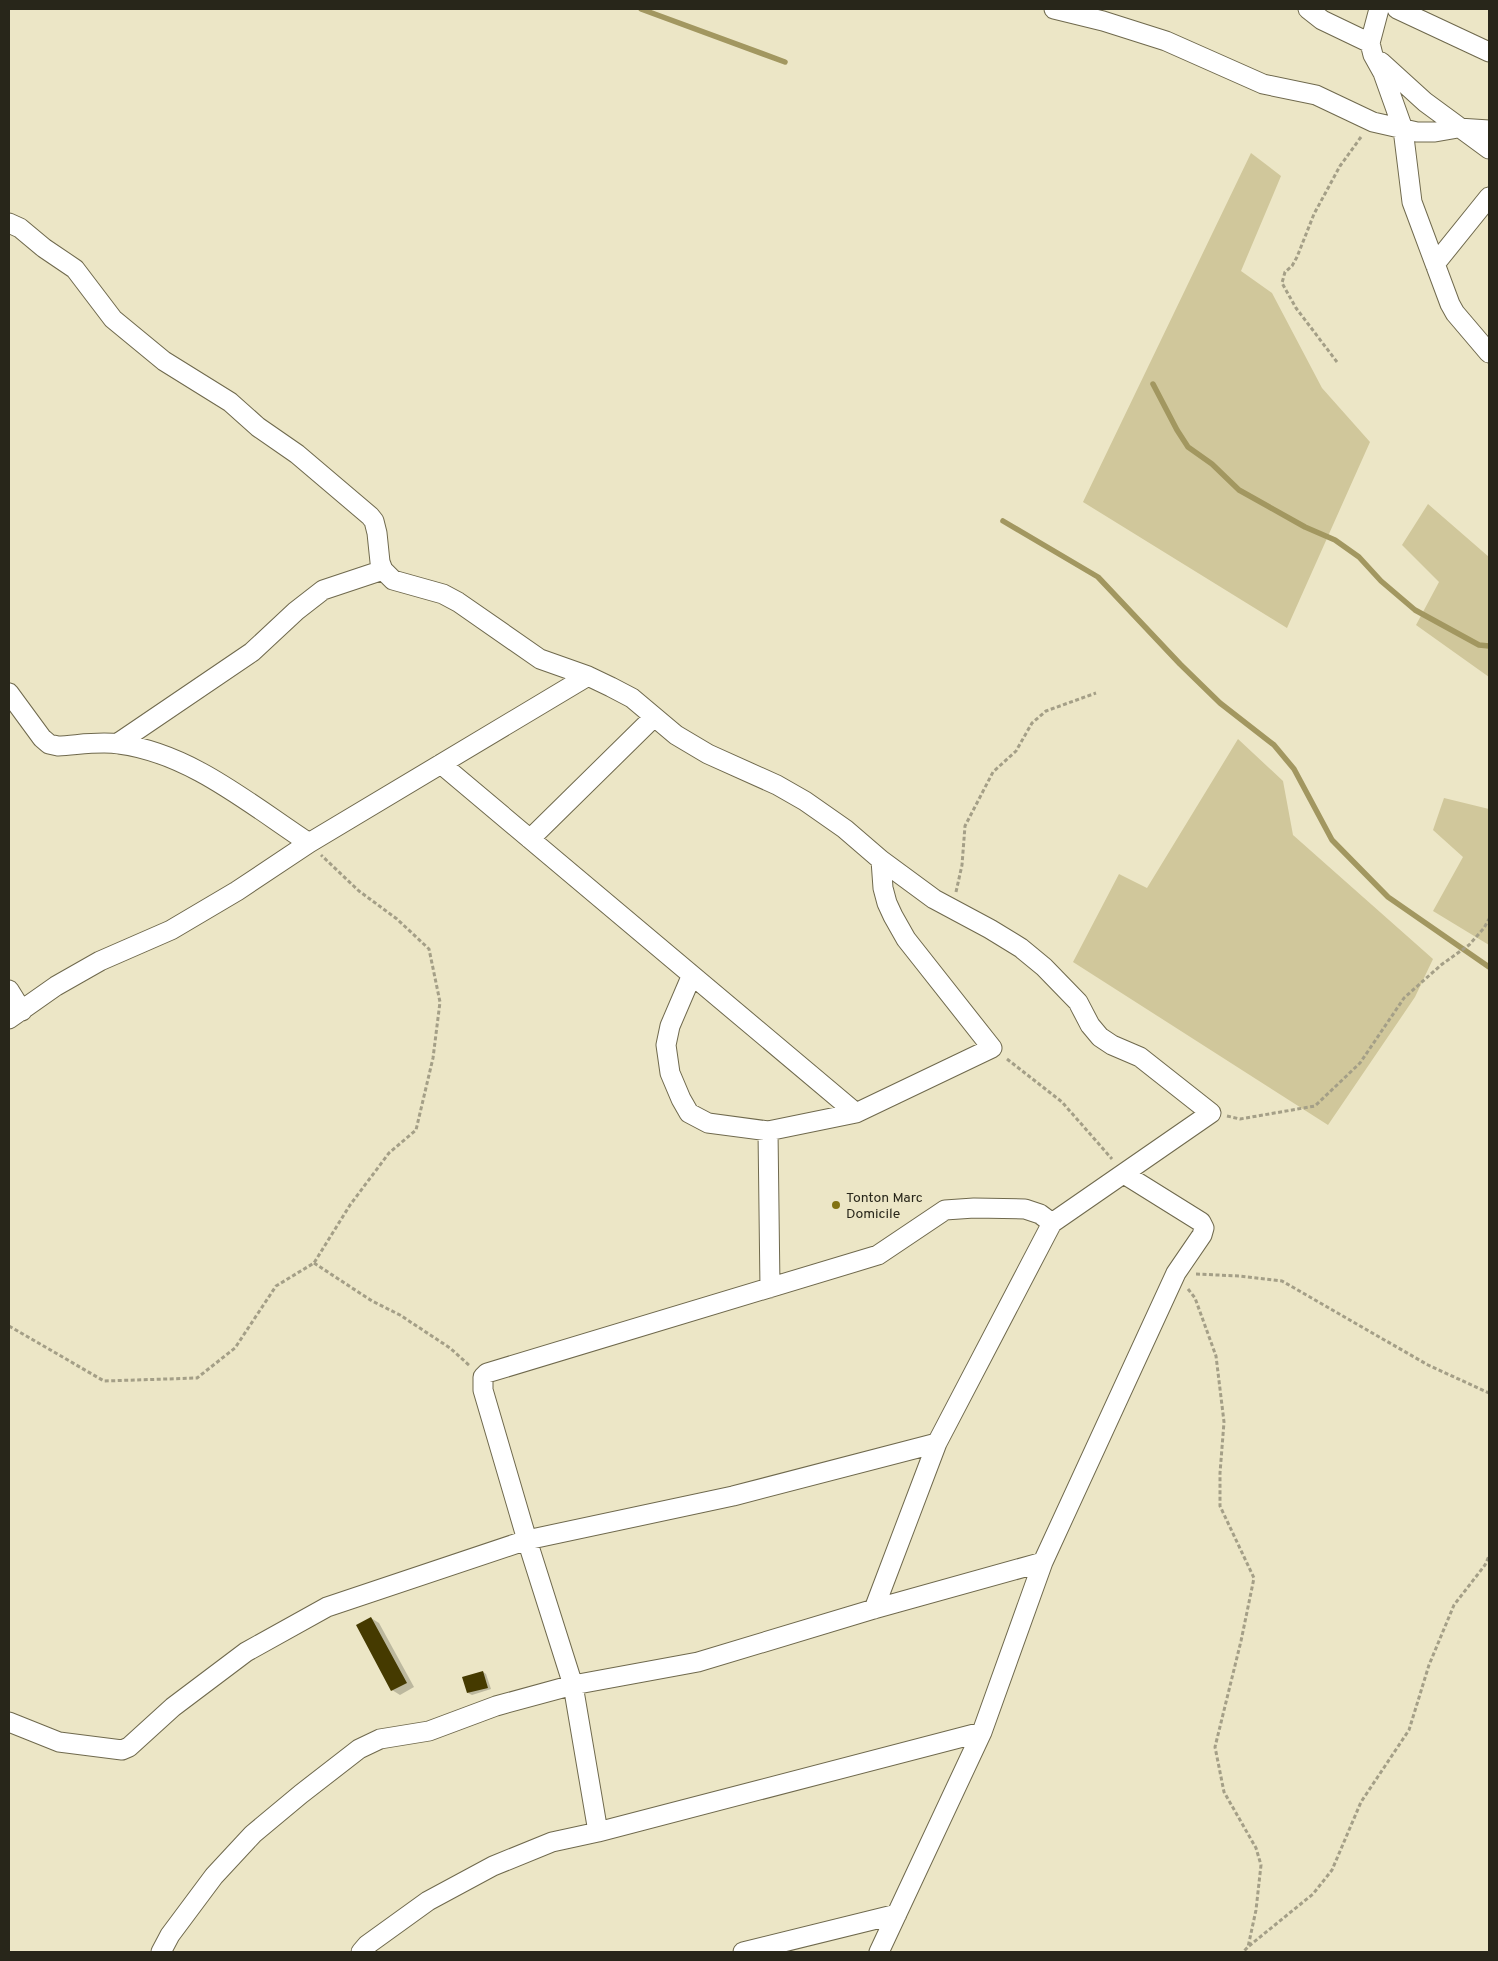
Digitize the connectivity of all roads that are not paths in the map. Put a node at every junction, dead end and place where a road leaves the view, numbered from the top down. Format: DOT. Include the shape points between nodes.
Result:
graph roads {
  1 [pos="1054,9"];
  2 [pos="1308,9"];
  3 [pos="1379,9"];
  4 [pos="1397,9"];
  5 [pos="1371,49"];
  6 [pos="1489,52"];
  7 [pos="1458,128"];
  8 [pos="1403,129"];
  9 [pos="1489,130"];
  10 [pos="1489,149"];
  11 [pos="1489,197"];
  12 [pos="9,223"];
  13 [pos="1435,264"];
  14 [pos="1486,342"];
  15 [pos="383,570"];
  16 [pos="588,676"];
  17 [pos="9,693"];
  18 [pos="654,717"];
  19 [pos="118,743"];
  20 [pos="440,764"];
  21 [pos="530,840"];
  22 [pos="310,843"];
  23 [pos="881,860"];
  24 [pos="692,977"];
  25 [pos="9,990"];
  26 [pos="15,1015"];
  27 [pos="856,1113"];
  28 [pos="768,1131"];
  29 [pos="1124,1174"];
  30 [pos="1052,1223"];
  31 [pos="770,1288"];
  32 [pos="937,1443"];
  33 [pos="527,1540"];
  34 [pos="1043,1562"];
  35 [pos="874,1609"];
  36 [pos="573,1685"];
  37 [pos="9,1722"];
  38 [pos="982,1732"];
  39 [pos="598,1832"];
  40 [pos="897,1914"];
  41 [pos="161,1952"];
  42 [pos="361,1952"];
  43 [pos="743,1952"];
  44 [pos="879,1952"];
  1 -- 8 [label="street" via="1166,41 1264,84 1316,95 1373,122"];
  2 -- 5 [label="street"];
  3 -- 5 [label="street"];
  4 -- 6 [label="street"];
  5 -- 7 [label="street" via="1425,102"];
  5 -- 8 [label="street"];
  7 -- 8 [label="street" via="1435,132"];
  7 -- 9 [label="street"];
  7 -- 10 [label="street"];
  8 -- 13 [label="street" via="1412,202"];
  11 -- 13 [label="street"];
  12 -- 15 [label="street" via="75,269 113,319 164,361 230,402 370,516 377,533"];
  13 -- 14 [label="street" via="1455,313"];
  15 -- 16 [label="street" via="393,580 443,594 458,602 540,659"];
  15 -- 19 [label="street" via="323,590 252,652"];
  16 -- 18 [label="street" via="632,698"];
  16 -- 20 [label="street"];
  17 -- 19 [label="street" via="49,744"];
  18 -- 21 [label="street"];
  18 -- 23 [label="street" via="708,754 805,801 846,829"];
  19 -- 22 [label="street" via="158,752 195,768"];
  20 -- 21 [label="street"];
  20 -- 22 [label="street"];
  21 -- 24 [label="street"];
  22 -- 26 [label="street" via="171,930 100,961"];
  23 -- 27 [label="street" via="887,903 906,939 992,1048"];
  23 -- 29 [label="street" via="952,910 1021,948 1078,1002 1090,1026 1100,1037 1140,1057 1212,1113"];
  24 -- 27 [label="street"];
  24 -- 28 [label="street" via="670,1026 666,1045 670,1073 681,1100 689,1113 708,1123"];
  25 -- 26 [label="street"];
  27 -- 28 [label="street"];
  28 -- 31 [label="street"];
  29 -- 30 [label="street"];
  29 -- 34 [label="street" via="1201,1222 1204,1228 1176,1273"];
  30 -- 31 [label="street" via="1025,1209 945,1210 878,1255"];
  30 -- 32 [label="street"];
  31 -- 33 [label="street" via="483,1376 483,1390"];
  32 -- 33 [label="street" via="733,1496"];
  32 -- 35 [label="street"];
  33 -- 36 [label="street"];
  33 -- 37 [label="street" via="327,1607 246,1652 122,1750 59,1742"];
  34 -- 35 [label="street"];
  34 -- 38 [label="street"];
  35 -- 36 [label="street" via="698,1662"];
  36 -- 39 [label="street"];
  36 -- 41 [label="street" via="496,1706 429,1731 380,1739 359,1749 253,1834 214,1876"];
  38 -- 39 [label="street"];
  38 -- 40 [label="street"];
  39 -- 42 [label="street" via="552,1842 493,1866 428,1901"];
  40 -- 43 [label="street"];
  40 -- 44 [label="street"];
}
